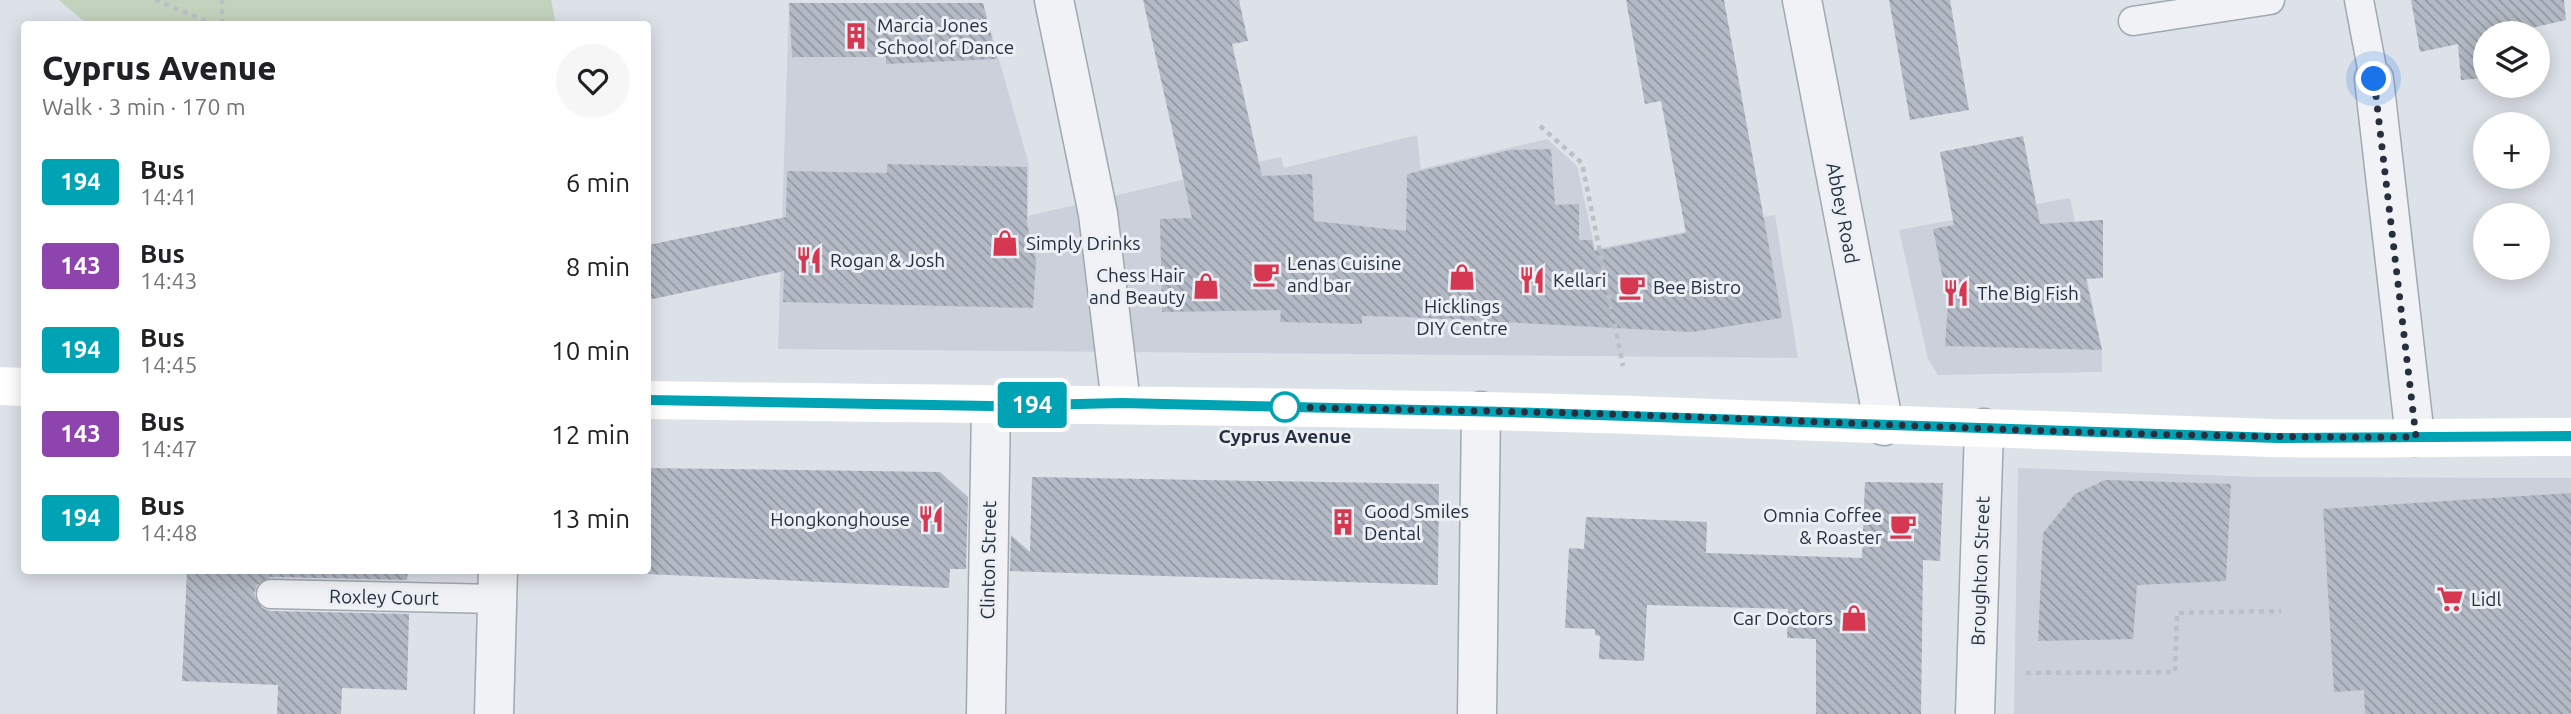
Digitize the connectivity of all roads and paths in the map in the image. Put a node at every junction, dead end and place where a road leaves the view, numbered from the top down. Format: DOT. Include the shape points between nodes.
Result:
graph roads {
  1 [pos="155,0"];
  2 [pos="222,0"];
  3 [pos="1054,0"];
  4 [pos="1802,0"];
  5 [pos="2270,0"];
  6 [pos="2360,0"];
  7 [pos="207,21"];
  8 [pos="222,21"];
  9 [pos="2133,21"];
  10 [pos="2374,79"];
  11 [pos="1540,126"];
  12 [pos="0,386"];
  13 [pos="21,387"];
  14 [pos="651,400"];
  15 [pos="1121,403"];
  16 [pos="990,406"];
  17 [pos="1481,411"];
  18 [pos="1633,415"];
  19 [pos="1884,426"];
  20 [pos="1984,428"];
  21 [pos="2571,436"];
  22 [pos="2416,437"];
  23 [pos="498,585"];
  24 [pos="271,594"];
  25 [pos="2281,611"];
  26 [pos="2027,673"];
  27 [pos="494,714"];
  28 [pos="986,714"];
  29 [pos="1477,714"];
  30 [pos="1975,714"];
  1 -- 7 [label="path"];
  2 -- 8 [label="path"];
  3 -- 15 [label="street" via="1098,214"];
  4 -- 19 [label="street, Abbey Road"];
  5 -- 9 [label="lane"];
  6 -- 10 [label="lane"];
  10 -- 22 [label="street"];
  11 -- 18 [label="path" via="1582,163"];
  12 -- 13 [label="main road"];
  14 -- 16 [label="main road"];
  15 -- 16 [label="main road"];
  15 -- 17 [label="main road"];
  16 -- 28 [label="street, Clinton Street"];
  17 -- 18 [label="main road"];
  17 -- 29 [label="street"];
  18 -- 19 [label="main road"];
  19 -- 20 [label="main road"];
  20 -- 22 [label="main road" via="2277,438"];
  20 -- 30 [label="street, Broughton Street"];
  21 -- 22 [label="main road"];
  23 -- 24 [label="lane, Roxley Court"];
  23 -- 27 [label="street"];
  25 -- 26 [label="path" via="2177,613 2175,672"];
}
